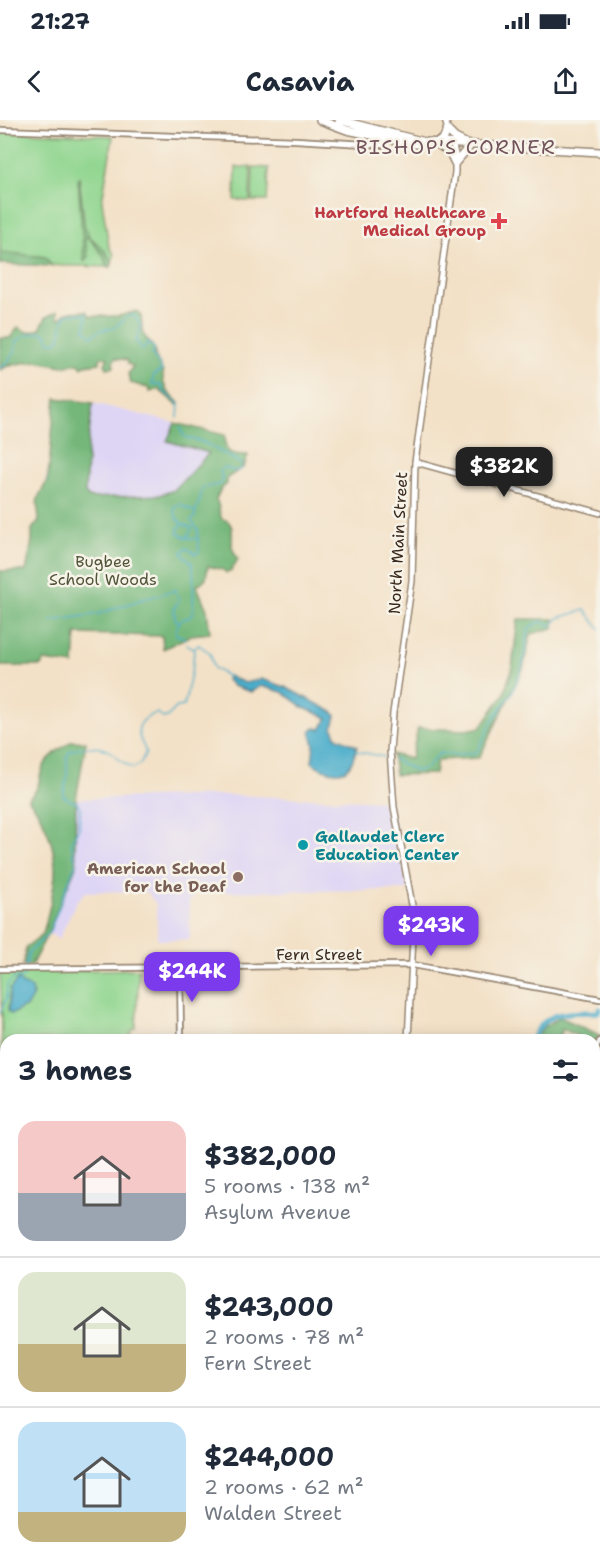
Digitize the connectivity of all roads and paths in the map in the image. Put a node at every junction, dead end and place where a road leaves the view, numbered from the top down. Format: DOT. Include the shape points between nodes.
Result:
graph roads {
  1 [pos="320,120"];
  2 [pos="339,120"];
  3 [pos="445,120"];
  4 [pos="0,130"];
  5 [pos="447,130"];
  6 [pos="383,139"];
  7 [pos="437,143"];
  8 [pos="453,145"];
  9 [pos="470,146"];
  10 [pos="600,152"];
  11 [pos="455,163"];
  12 [pos="415,462"];
  13 [pos="600,513"];
  14 [pos="413,965"];
  15 [pos="180,967"];
  16 [pos="0,969"];
  17 [pos="600,999"];
  18 [pos="181,1034"];
  19 [pos="408,1034"];
  1 -- 6 [label="highway"];
  2 -- 6 [label="highway"];
  3 -- 5 [label="main road, North Main Street"];
  4 -- 6 [label="street" via="296,140"];
  5 -- 7 [label="highway"];
  5 -- 8 [label="main road, North Main Street"];
  5 -- 9 [label="highway"];
  6 -- 7 [label="highway"];
  7 -- 8 [label="highway"];
  7 -- 11 [label="highway"];
  8 -- 9 [label="highway"];
  8 -- 11 [label="main road, North Main Street"];
  9 -- 10 [label="highway"];
  9 -- 11 [label="highway"];
  11 -- 12 [label="main road, North Main Street"];
  12 -- 13 [label="street"];
  12 -- 14 [label="main road, North Main Street" via="412,581 390,751 394,807 414,907"];
  14 -- 15 [label="street, Fern Street"];
  14 -- 17 [label="street, Fern Street"];
  14 -- 19 [label="main road, North Main Street"];
  15 -- 16 [label="street, Fern Street"];
  15 -- 18 [label="street"];
}
